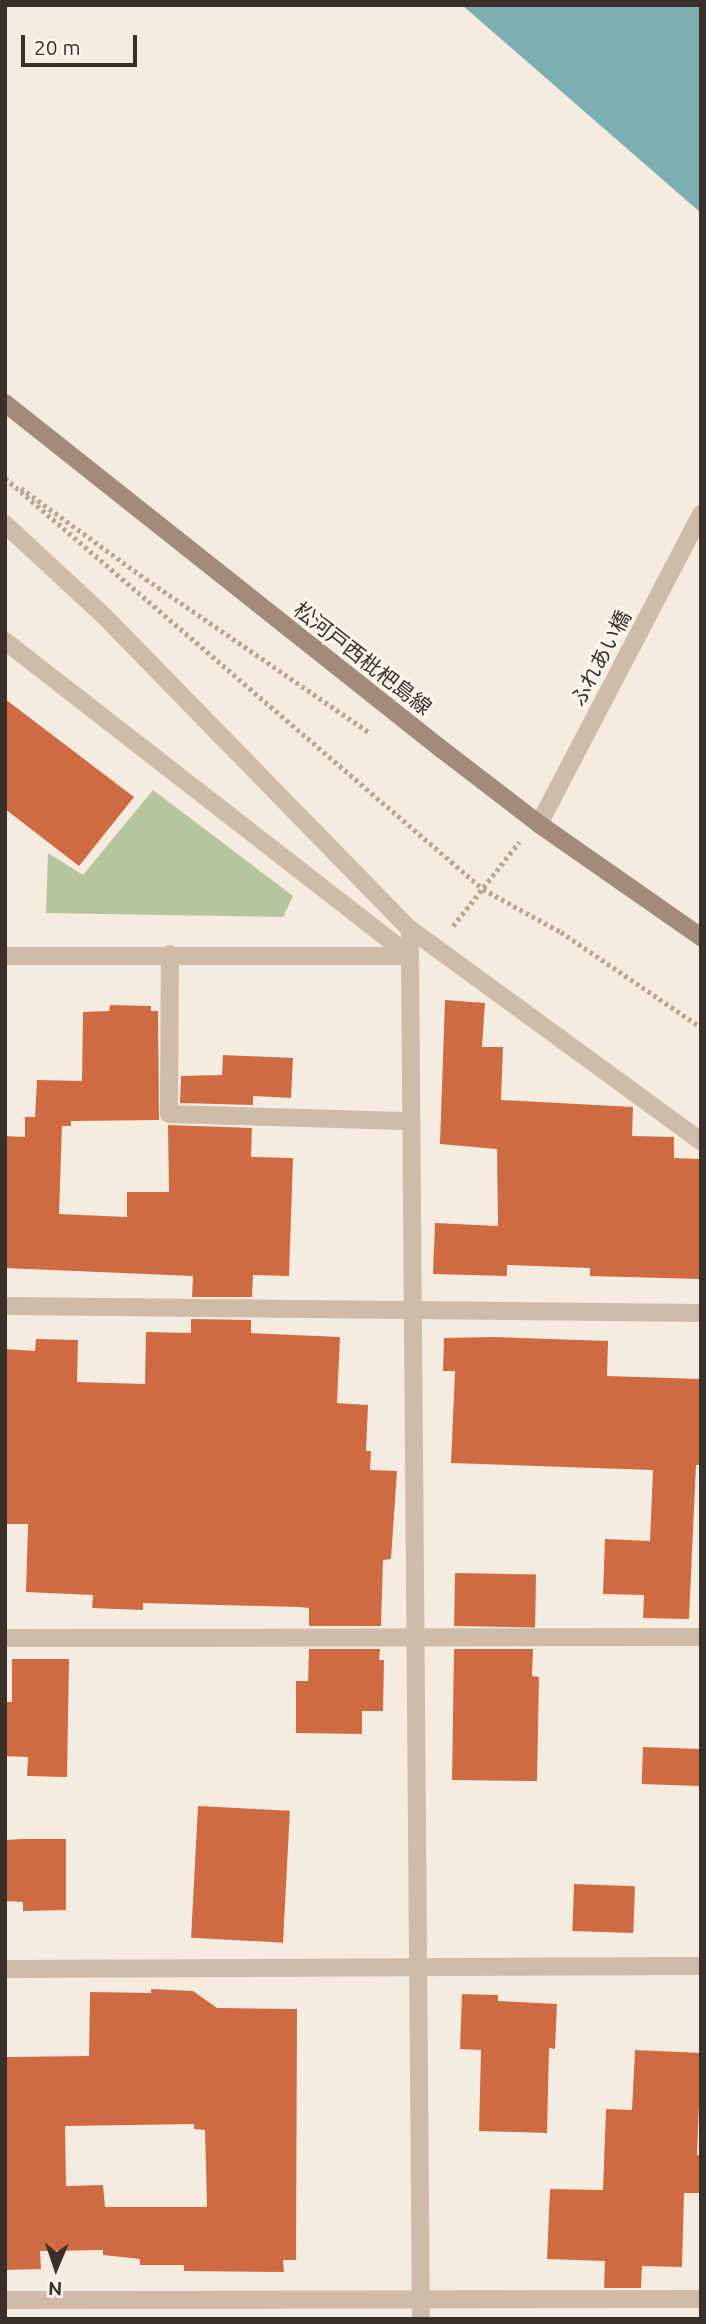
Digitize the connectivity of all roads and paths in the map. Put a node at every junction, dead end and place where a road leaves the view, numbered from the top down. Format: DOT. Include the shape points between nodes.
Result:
graph roads {
  1 [pos="5,403"];
  2 [pos="5,477"];
  3 [pos="701,514"];
  4 [pos="5,524"];
  5 [pos="5,642"];
  6 [pos="370,733"];
  7 [pos="539,824"];
  8 [pos="483,889"];
  9 [pos="410,929"];
  10 [pos="701,937"];
  11 [pos="435,948"];
  12 [pos="170,954"];
  13 [pos="5,956"];
  14 [pos="410,956"];
  15 [pos="701,1027"];
  16 [pos="411,1121"];
  17 [pos="701,1141"];
  18 [pos="5,1306"];
  19 [pos="413,1311"];
  20 [pos="701,1313"];
  21 [pos="701,1637"];
  22 [pos="5,1638"];
  23 [pos="416,1638"];
  24 [pos="701,1966"];
  25 [pos="419,1967"];
  26 [pos="5,1969"];
  27 [pos="701,2299"];
  28 [pos="5,2300"];
  29 [pos="421,2310"];
  1 -- 7 [label="main road, 松河戸西枇杷島線"];
  2 -- 6 [label="path"];
  2 -- 8 [label="path"];
  3 -- 7 [label="street, ふれあい橋"];
  4 -- 9 [label="street" via="116,628"];
  5 -- 14 [label="street"];
  7 -- 8 [label="path"];
  7 -- 10 [label="main road, 松河戸西枇杷島線"];
  8 -- 11 [label="path"];
  8 -- 15 [label="path" via="561,932"];
  9 -- 11 [label="street"];
  9 -- 14 [label="street"];
  11 -- 17 [label="street"];
  12 -- 13 [label="street"];
  12 -- 14 [label="street"];
  12 -- 16 [label="street" via="169,1114"];
  14 -- 16 [label="street"];
  16 -- 19 [label="street"];
  18 -- 19 [label="street"];
  19 -- 20 [label="street"];
  19 -- 23 [label="street"];
  21 -- 23 [label="street"];
  22 -- 23 [label="street"];
  23 -- 25 [label="street"];
  24 -- 25 [label="street"];
  25 -- 26 [label="street"];
  25 -- 29 [label="street"];
  27 -- 29 [label="street"];
  28 -- 29 [label="street"];
}
